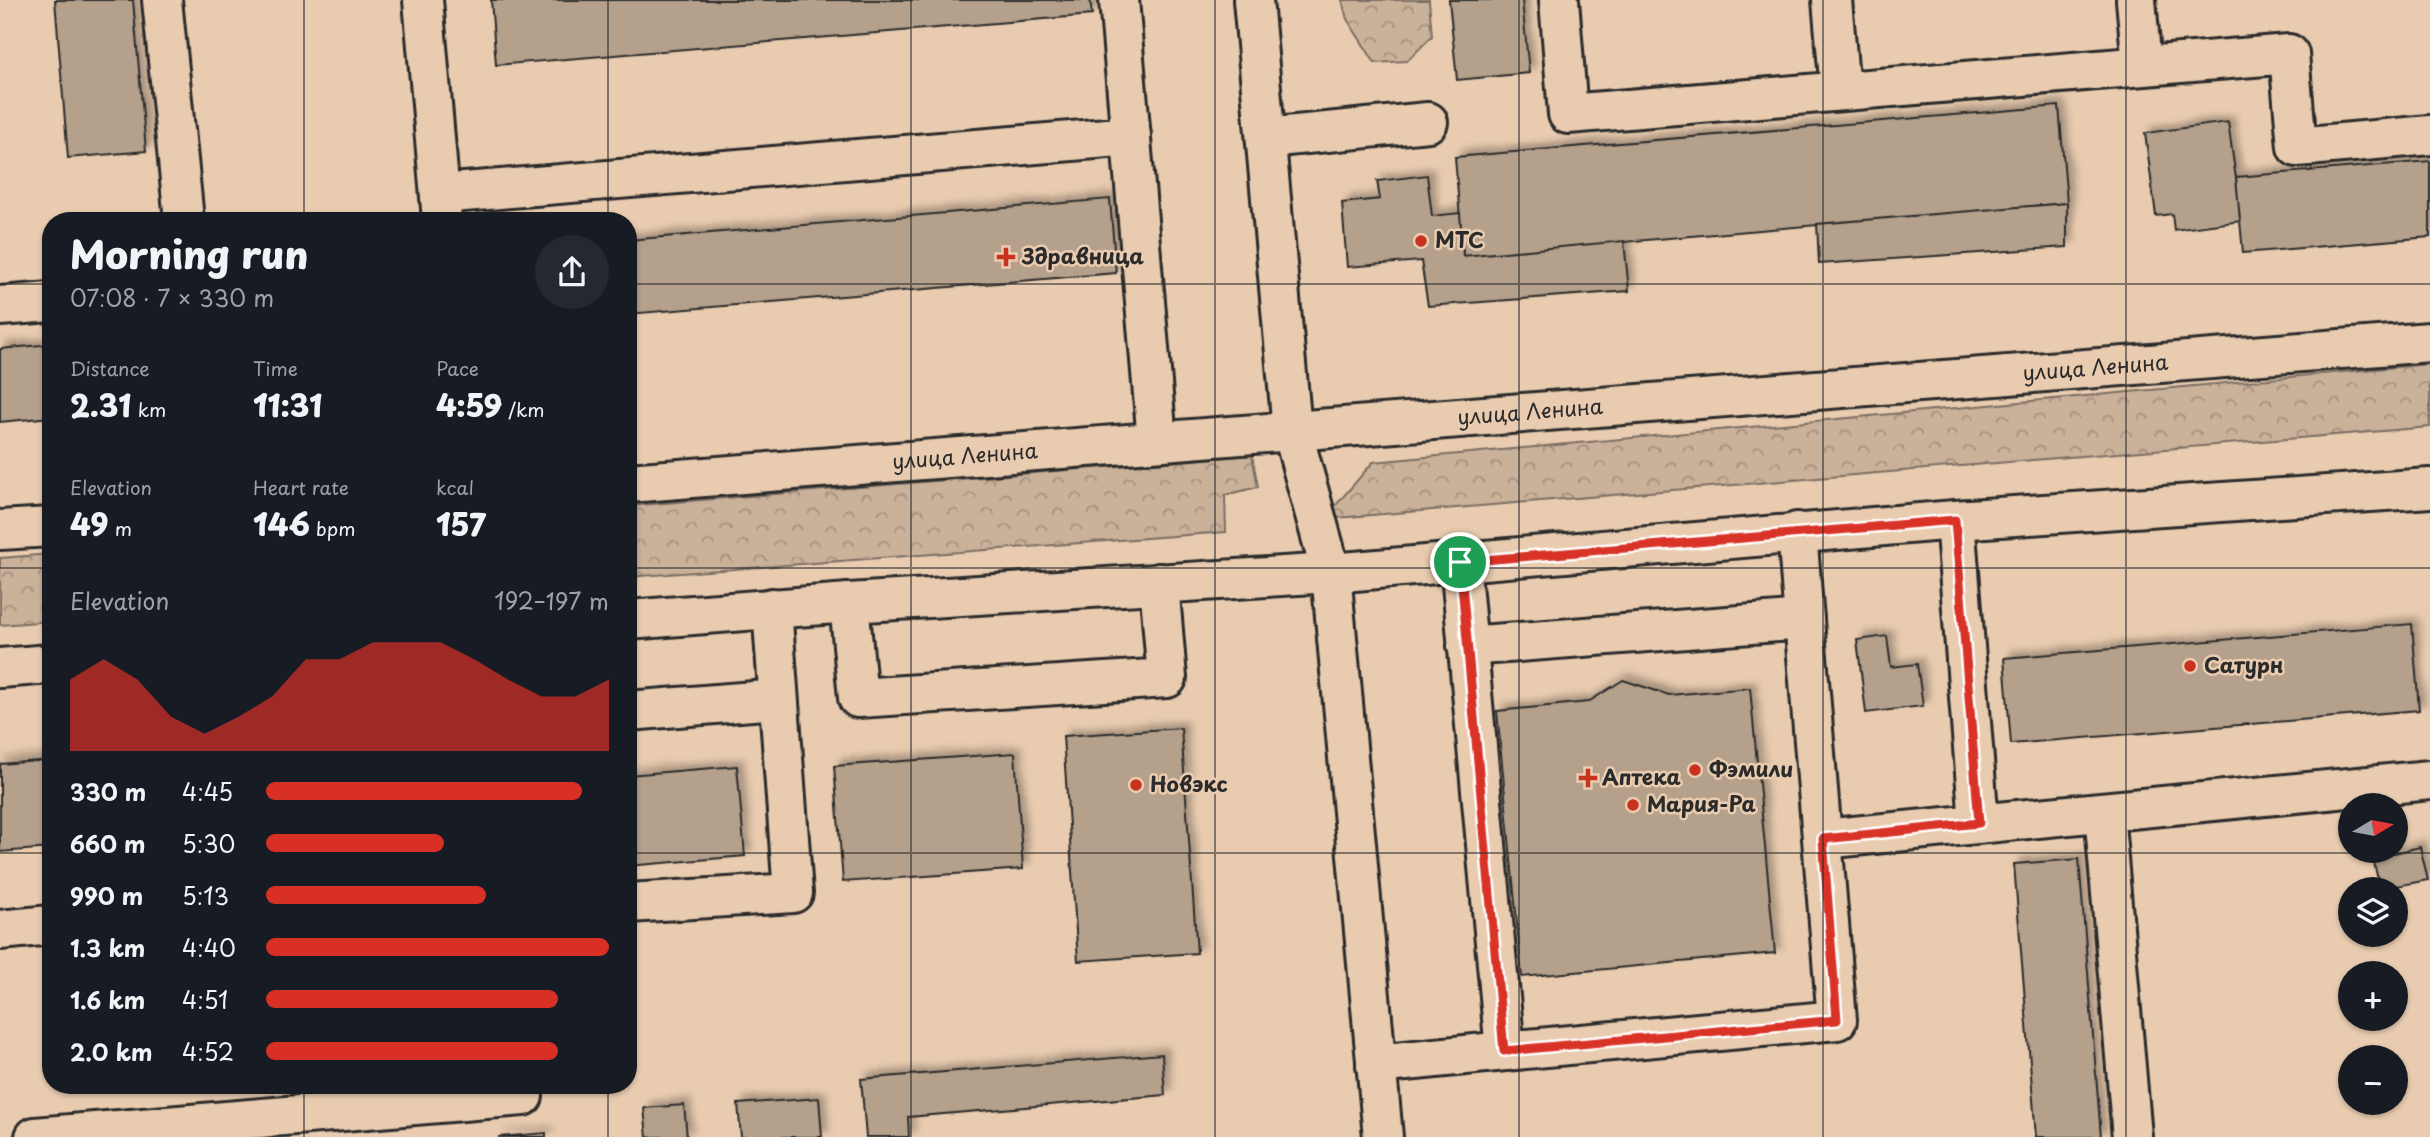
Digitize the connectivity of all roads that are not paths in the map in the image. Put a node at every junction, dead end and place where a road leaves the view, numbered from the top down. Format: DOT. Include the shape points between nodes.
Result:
graph roads {
  1 [pos="162,0"];
  2 [pos="423,0"];
  3 [pos="1119,0"];
  4 [pos="1254,0"];
  5 [pos="1559,0"];
  6 [pos="1832,0"];
  7 [pos="2136,0"];
  8 [pos="2143,66"];
  9 [pos="1840,91"];
  10 [pos="1428,122"];
  11 [pos="2430,135"];
  12 [pos="1131,136"];
  13 [pos="1266,138"];
  14 [pos="441,207"];
  15 [pos="183,212"];
  16 [pos="42,303"];
  17 [pos="0,306"];
  18 [pos="2430,342"];
  19 [pos="1292,430"];
  20 [pos="1157,441"];
  21 [pos="637,482"];
  22 [pos="2430,488"];
  23 [pos="1955,520"];
  24 [pos="42,528"];
  25 [pos="0,530"];
  26 [pos="1797,532"];
  27 [pos="1460,562"];
  28 [pos="1331,573"];
  29 [pos="1159,583"];
  30 [pos="849,603"];
  31 [pos="772,608"];
  32 [pos="637,619"];
  33 [pos="1804,620"];
  34 [pos="1467,646"];
  35 [pos="42,665"];
  36 [pos="0,668"];
  37 [pos="778,699"];
  38 [pos="637,710"];
  39 [pos="2430,780"];
  40 [pos="2104,812"];
  41 [pos="1979,823"];
  42 [pos="1823,839"];
  43 [pos="637,902"];
  44 [pos="42,926"];
  45 [pos="0,930"];
  46 [pos="1504,1051"];
  47 [pos="1376,1064"];
  48 [pos="523,1096"];
  49 [pos="304,1099"];
  50 [pos="35,1137"];
  51 [pos="1383,1137"];
  52 [pos="2133,1137"];
  1 -- 15 [label="street"];
  2 -- 14 [label="street"];
  3 -- 12 [label="street"];
  4 -- 13 [label="street"];
  5 -- 9 [label="street" via="1568,114"];
  6 -- 9 [label="street"];
  7 -- 8 [label="street"];
  8 -- 9 [label="street"];
  8 -- 11 [label="street" via="2289,54 2297,147"];
  10 -- 13 [label="street"];
  12 -- 14 [label="street"];
  12 -- 20 [label="street"];
  13 -- 19 [label="street"];
  16 -- 17 [label="street"];
  18 -- 19 [label="street, улица Ленина"];
  19 -- 20 [label="street, улица Ленина"];
  19 -- 28 [label="street"];
  20 -- 21 [label="street, улица Ленина"];
  22 -- 23 [label="street"];
  23 -- 26 [label="street"];
  23 -- 41 [label="street"];
  24 -- 25 [label="street"];
  26 -- 27 [label="street"];
  26 -- 33 [label="street"];
  27 -- 28 [label="street"];
  27 -- 34 [label="street"];
  28 -- 29 [label="street"];
  28 -- 47 [label="street"];
  29 -- 30 [label="street"];
  29 -- 30 [label="street" via="1167,678 858,698"];
  30 -- 31 [label="street"];
  31 -- 32 [label="street"];
  31 -- 37 [label="street"];
  33 -- 34 [label="street"];
  33 -- 42 [label="street"];
  34 -- 46 [label="street"];
  35 -- 36 [label="street"];
  37 -- 38 [label="street"];
  37 -- 43 [label="street" via="793,893"];
  39 -- 40 [label="street"];
  40 -- 41 [label="street"];
  40 -- 52 [label="street"];
  41 -- 42 [label="street"];
  42 -- 46 [label="street" via="1837,1020"];
  44 -- 45 [label="street"];
  46 -- 47 [label="street"];
  47 -- 51 [label="street"];
  48 -- 49 [label="street"];
  49 -- 50 [label="street"];
}
